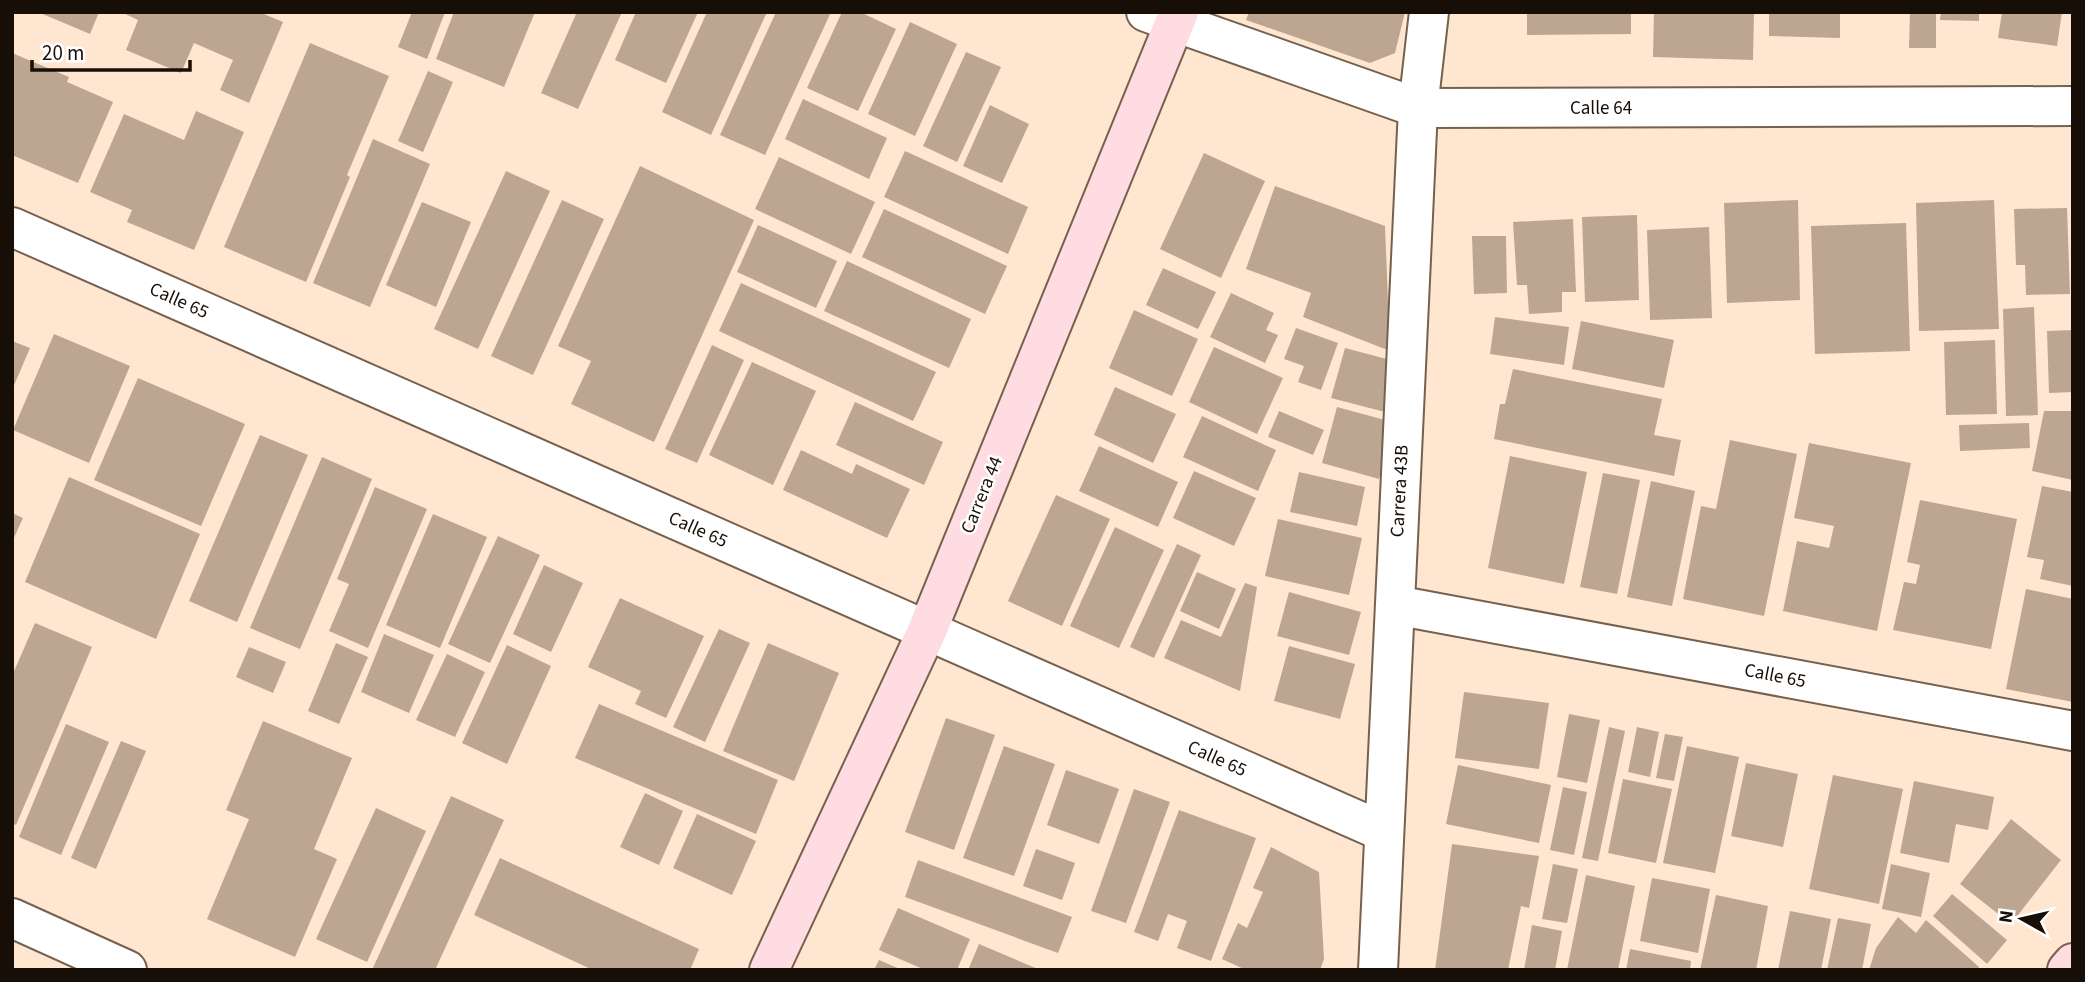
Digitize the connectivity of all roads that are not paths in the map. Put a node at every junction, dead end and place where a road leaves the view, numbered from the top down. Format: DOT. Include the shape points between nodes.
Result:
graph roads {
  1 [pos="1429,12"];
  2 [pos="1167,16"];
  3 [pos="2073,106"];
  4 [pos="1418,108"];
  5 [pos="12,227"];
  6 [pos="1395,605"];
  7 [pos="927,631"];
  8 [pos="2073,732"];
  9 [pos="1384,832"];
  10 [pos="12,918"];
  11 [pos="2073,962"];
  12 [pos="127,970"];
  13 [pos="769,970"];
  14 [pos="1378,970"];
  15 [pos="2067,970"];
  1 -- 4 [label="street, Carrera 43B"];
  2 -- 4 [label="street, Calle 64"];
  2 -- 7 [label="street, Carrera 44"];
  3 -- 4 [label="street, Calle 64"];
  4 -- 6 [label="street, Carrera 43B"];
  5 -- 7 [label="street, Calle 65"];
  6 -- 8 [label="street, Calle 65"];
  6 -- 9 [label="street, Carrera 43B"];
  7 -- 9 [label="street, Calle 65"];
  7 -- 13 [label="street, Carrera 44"];
  9 -- 14 [label="street, Carrera 43B"];
  10 -- 12 [label="street"];
  11 -- 15 [label="street"];
}
